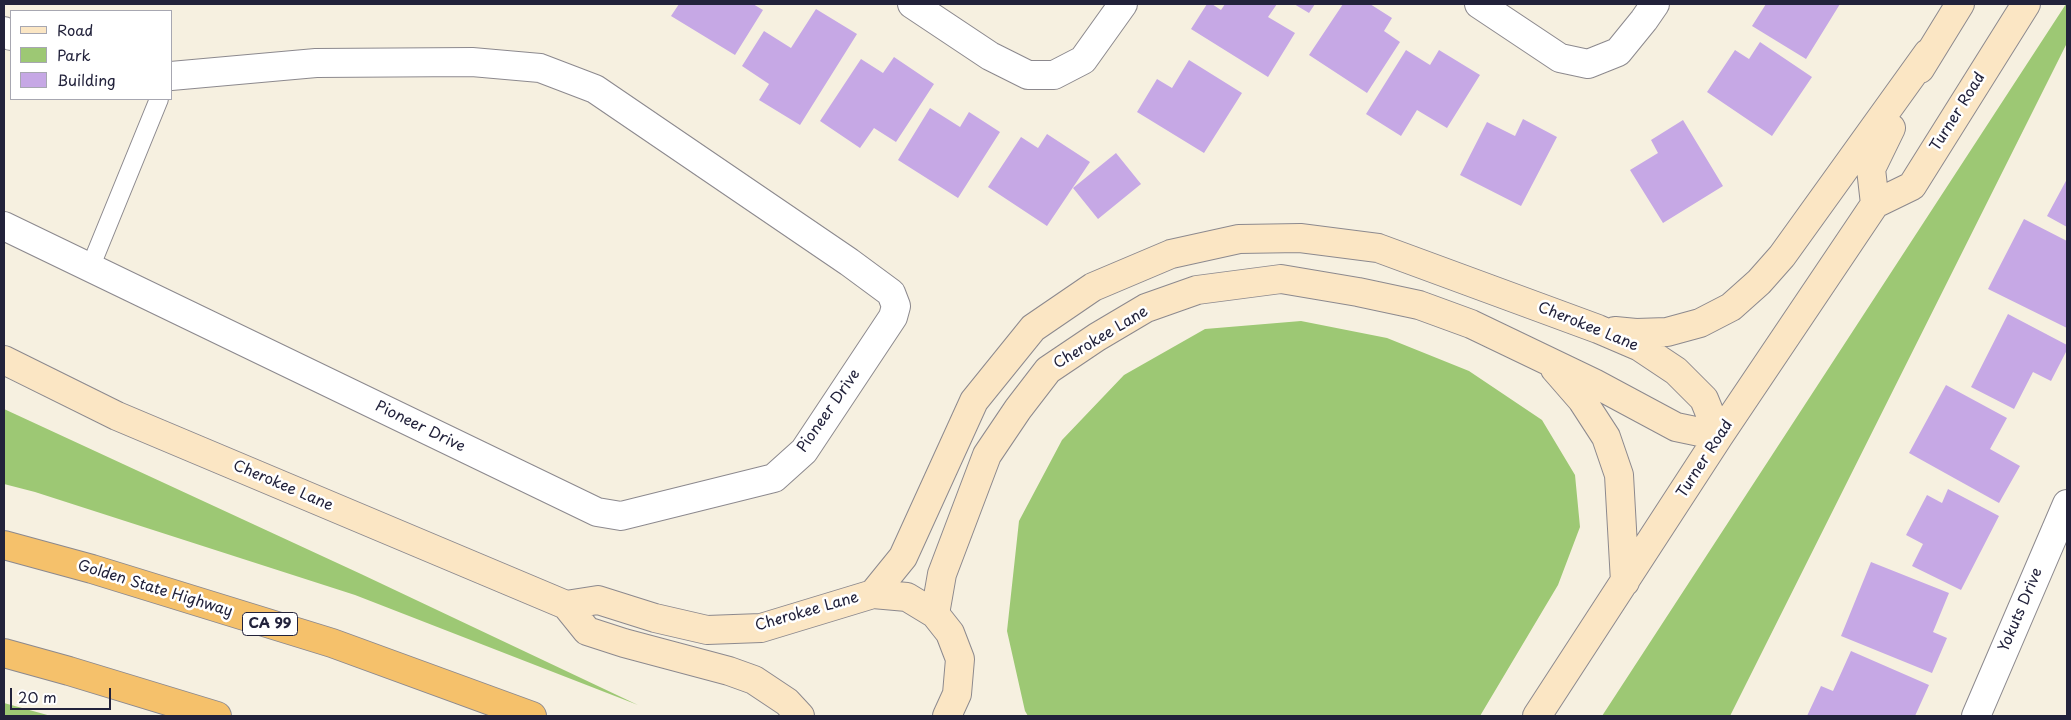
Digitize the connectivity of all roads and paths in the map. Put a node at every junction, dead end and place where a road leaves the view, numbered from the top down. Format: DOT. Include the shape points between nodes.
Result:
graph roads {
  1 [pos="912,4"];
  2 [pos="1123,4"];
  3 [pos="1479,4"];
  4 [pos="1655,4"];
  5 [pos="1960,4"];
  6 [pos="2026,4"];
  7 [pos="1928,53"];
  8 [pos="172,76"];
  9 [pos="159,100"];
  10 [pos="1876,204"];
  11 [pos="4,226"];
  12 [pos="90,268"];
  13 [pos="1598,328"];
  14 [pos="4,360"];
  15 [pos="1547,361"];
  16 [pos="1719,436"];
  17 [pos="2066,508"];
  18 [pos="4,544"];
  19 [pos="1625,582"];
  20 [pos="873,594"];
  21 [pos="566,605"];
  22 [pos="935,614"];
  23 [pos="4,654"];
  24 [pos="217,716"];
  25 [pos="532,716"];
  26 [pos="800,716"];
  27 [pos="947,716"];
  28 [pos="1537,716"];
  29 [pos="1976,716"];
  1 -- 2 [label="street" via="990,56 1028,75 1054,75 1083,60"];
  3 -- 4 [label="street" via="1560,58 1588,64 1618,52"];
  5 -- 7 [label="main road"];
  6 -- 10 [label="main road, Turner Road" via="1912,186"];
  7 -- 10 [label="main road" via="1871,169"];
  7 -- 13 [label="main road" via="1782,256 1731,307 1700,323 1667,332 1636,333"];
  8 -- 12 [label="street, Pioneer Drive" via="316,63 472,62 540,68 595,89 849,262 891,294 896,306 893,317 804,451 774,478 621,516 597,512"];
  9 -- 12 [label="lane"];
  10 -- 16 [label="main road, Turner Road"];
  11 -- 12 [label="street, Pioneer Drive"];
  13 -- 16 [label="main road, Cherokee Lane" via="1640,347 1676,371 1704,399"];
  13 -- 20 [label="main road, Cherokee Lane" via="1378,248 1300,238 1239,239 1171,254 1093,287 1033,328 974,401 903,557"];
  14 -- 21 [label="main road, Cherokee Lane" via="117,416"];
  15 -- 16 [label="main road, Cherokee Lane" via="1676,427"];
  15 -- 19 [label="main road" via="1582,400 1606,437 1617,467"];
  15 -- 22 [label="main road, Cherokee Lane" via="1471,324 1419,306 1281,279 1197,290 1146,308 1048,370 1018,409 987,455 942,574"];
  16 -- 19 [label="main road, Turner Road"];
  17 -- 29 [label="street, Yokuts Drive"];
  18 -- 25 [label="highway, Golden State Highway / CA 99" via="332,643"];
  19 -- 28 [label="main road, Turner Road"];
  20 -- 21 [label="main road, Cherokee Lane" via="761,628 707,630 598,600"];
  20 -- 22 [label="main road, Cherokee Lane" via="907,598"];
  21 -- 26 [label="main road, Cherokee Lane" via="587,631 754,680 787,702"];
  22 -- 27 [label="main road, Cherokee Lane" via="950,633 960,659 958,694"];
  23 -- 24 [label="highway"];
}
